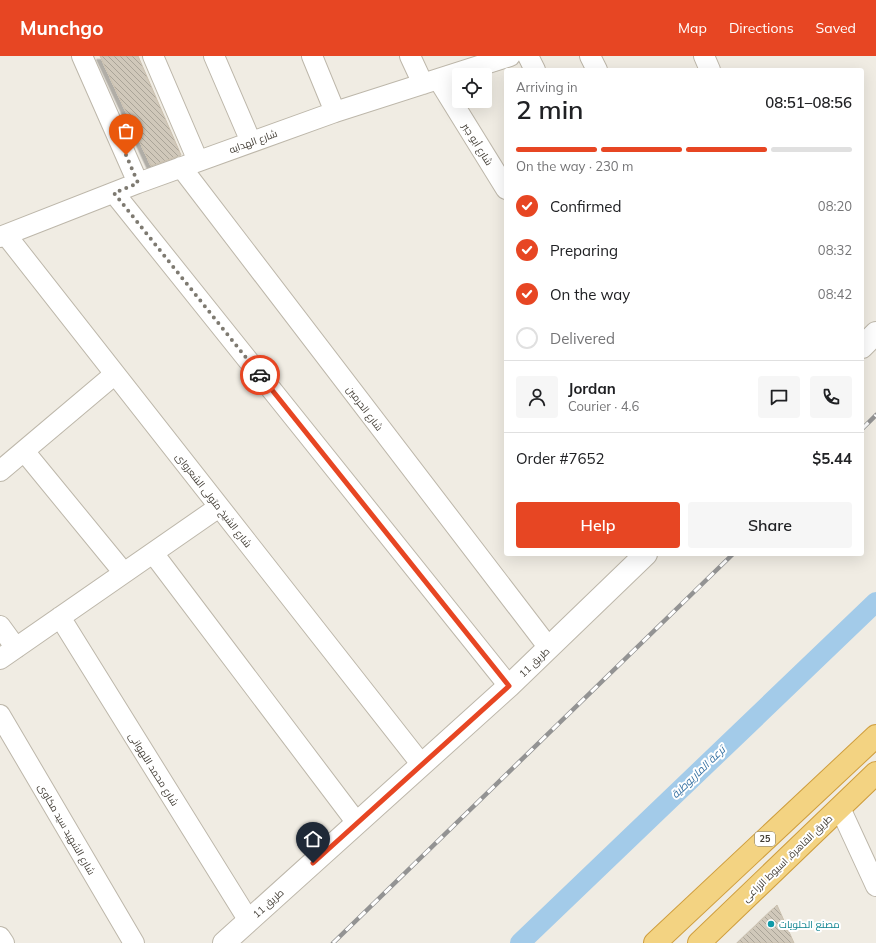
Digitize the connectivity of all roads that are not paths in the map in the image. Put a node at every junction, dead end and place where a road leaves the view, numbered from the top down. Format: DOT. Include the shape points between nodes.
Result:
graph roads {
  1 [pos="82,56"];
  2 [pos="154,56"];
  3 [pos="214,56"];
  4 [pos="312,56"];
  5 [pos="410,56"];
  6 [pos="510,56"];
  7 [pos="528,56"];
  8 [pos="590,56"];
  9 [pos="704,56"];
  10 [pos="485,60"];
  11 [pos="534,68"];
  12 [pos="596,68"];
  13 [pos="709,68"];
  14 [pos="430,82"];
  15 [pos="335,112"];
  16 [pos="251,142"];
  17 [pos="190,164"];
  18 [pos="138,183"];
  19 [pos="504,186"];
  20 [pos="114,193"];
  21 [pos="3,236"];
  22 [pos="876,333"];
  23 [pos="864,345"];
  24 [pos="116,374"];
  25 [pos="24,451"];
  26 [pos="0,471"];
  27 [pos="220,507"];
  28 [pos="154,553"];
  29 [pos="644,556"];
  30 [pos="124,573"];
  31 [pos="60,617"];
  32 [pos="0,626"];
  33 [pos="549,648"];
  34 [pos="8,653"];
  35 [pos="509,686"];
  36 [pos="0,715"];
  37 [pos="876,736"];
  38 [pos="422,765"];
  39 [pos="876,773"];
  40 [pos="840,808"];
  41 [pos="357,823"];
  42 [pos="876,886"];
  43 [pos="249,921"];
  44 [pos="0,937"];
  45 [pos="4,943"];
  46 [pos="134,943"];
  47 [pos="224,943"];
  48 [pos="655,943"];
  49 [pos="699,943"];
  1 -- 18 [label="street"];
  2 -- 17 [label="street, شارع الحرمين"];
  3 -- 16 [label="street"];
  4 -- 15 [label="street"];
  5 -- 14 [label="street, شارع أبو جبر"];
  6 -- 10 [label="street, شارع الهدايه"];
  7 -- 11 [label="street"];
  8 -- 12 [label="street"];
  9 -- 13 [label="street"];
  10 -- 14 [label="street, شارع الهدايه"];
  14 -- 15 [label="street, شارع الهدايه"];
  14 -- 19 [label="street, شارع أبو جبر"];
  15 -- 16 [label="street, شارع الهدايه"];
  16 -- 17 [label="street, شارع الهدايه"];
  17 -- 18 [label="street, شارع الهدايه"];
  17 -- 33 [label="street, شارع الحرمين"];
  18 -- 20 [label="street, شارع الهدايه"];
  20 -- 21 [label="street, شارع الهدايه"];
  20 -- 35 [label="street"];
  21 -- 24 [label="street, شارع الشيخ متولى الشعرواى"];
  22 -- 23 [label="street"];
  24 -- 25 [label="street"];
  24 -- 27 [label="street, شارع الشيخ متولى الشعرواى"];
  25 -- 26 [label="street"];
  25 -- 30 [label="street"];
  27 -- 28 [label="street"];
  27 -- 38 [label="street, شارع الشيخ متولى الشعرواى"];
  28 -- 30 [label="street"];
  28 -- 41 [label="street"];
  29 -- 33 [label="street, طريق 11"];
  30 -- 31 [label="street"];
  31 -- 34 [label="street"];
  31 -- 43 [label="street, شارع محمد اللهوانى"];
  32 -- 34 [label="street"];
  33 -- 35 [label="street, طريق 11"];
  35 -- 38 [label="street, طريق 11"];
  36 -- 46 [label="street, شارع الشهيد سيد مكاوى"];
  37 -- 48 [label="highway, 25"];
  38 -- 41 [label="street, طريق 11"];
  39 -- 40 [label="highway, طريق القاهرة, اسيوط الزراعى"];
  40 -- 42 [label="street"];
  40 -- 49 [label="highway, طريق القاهرة, اسيوط الزراعى"];
  41 -- 43 [label="street, طريق 11"];
  43 -- 47 [label="street, طريق 11"];
  44 -- 45 [label="street"];
}
